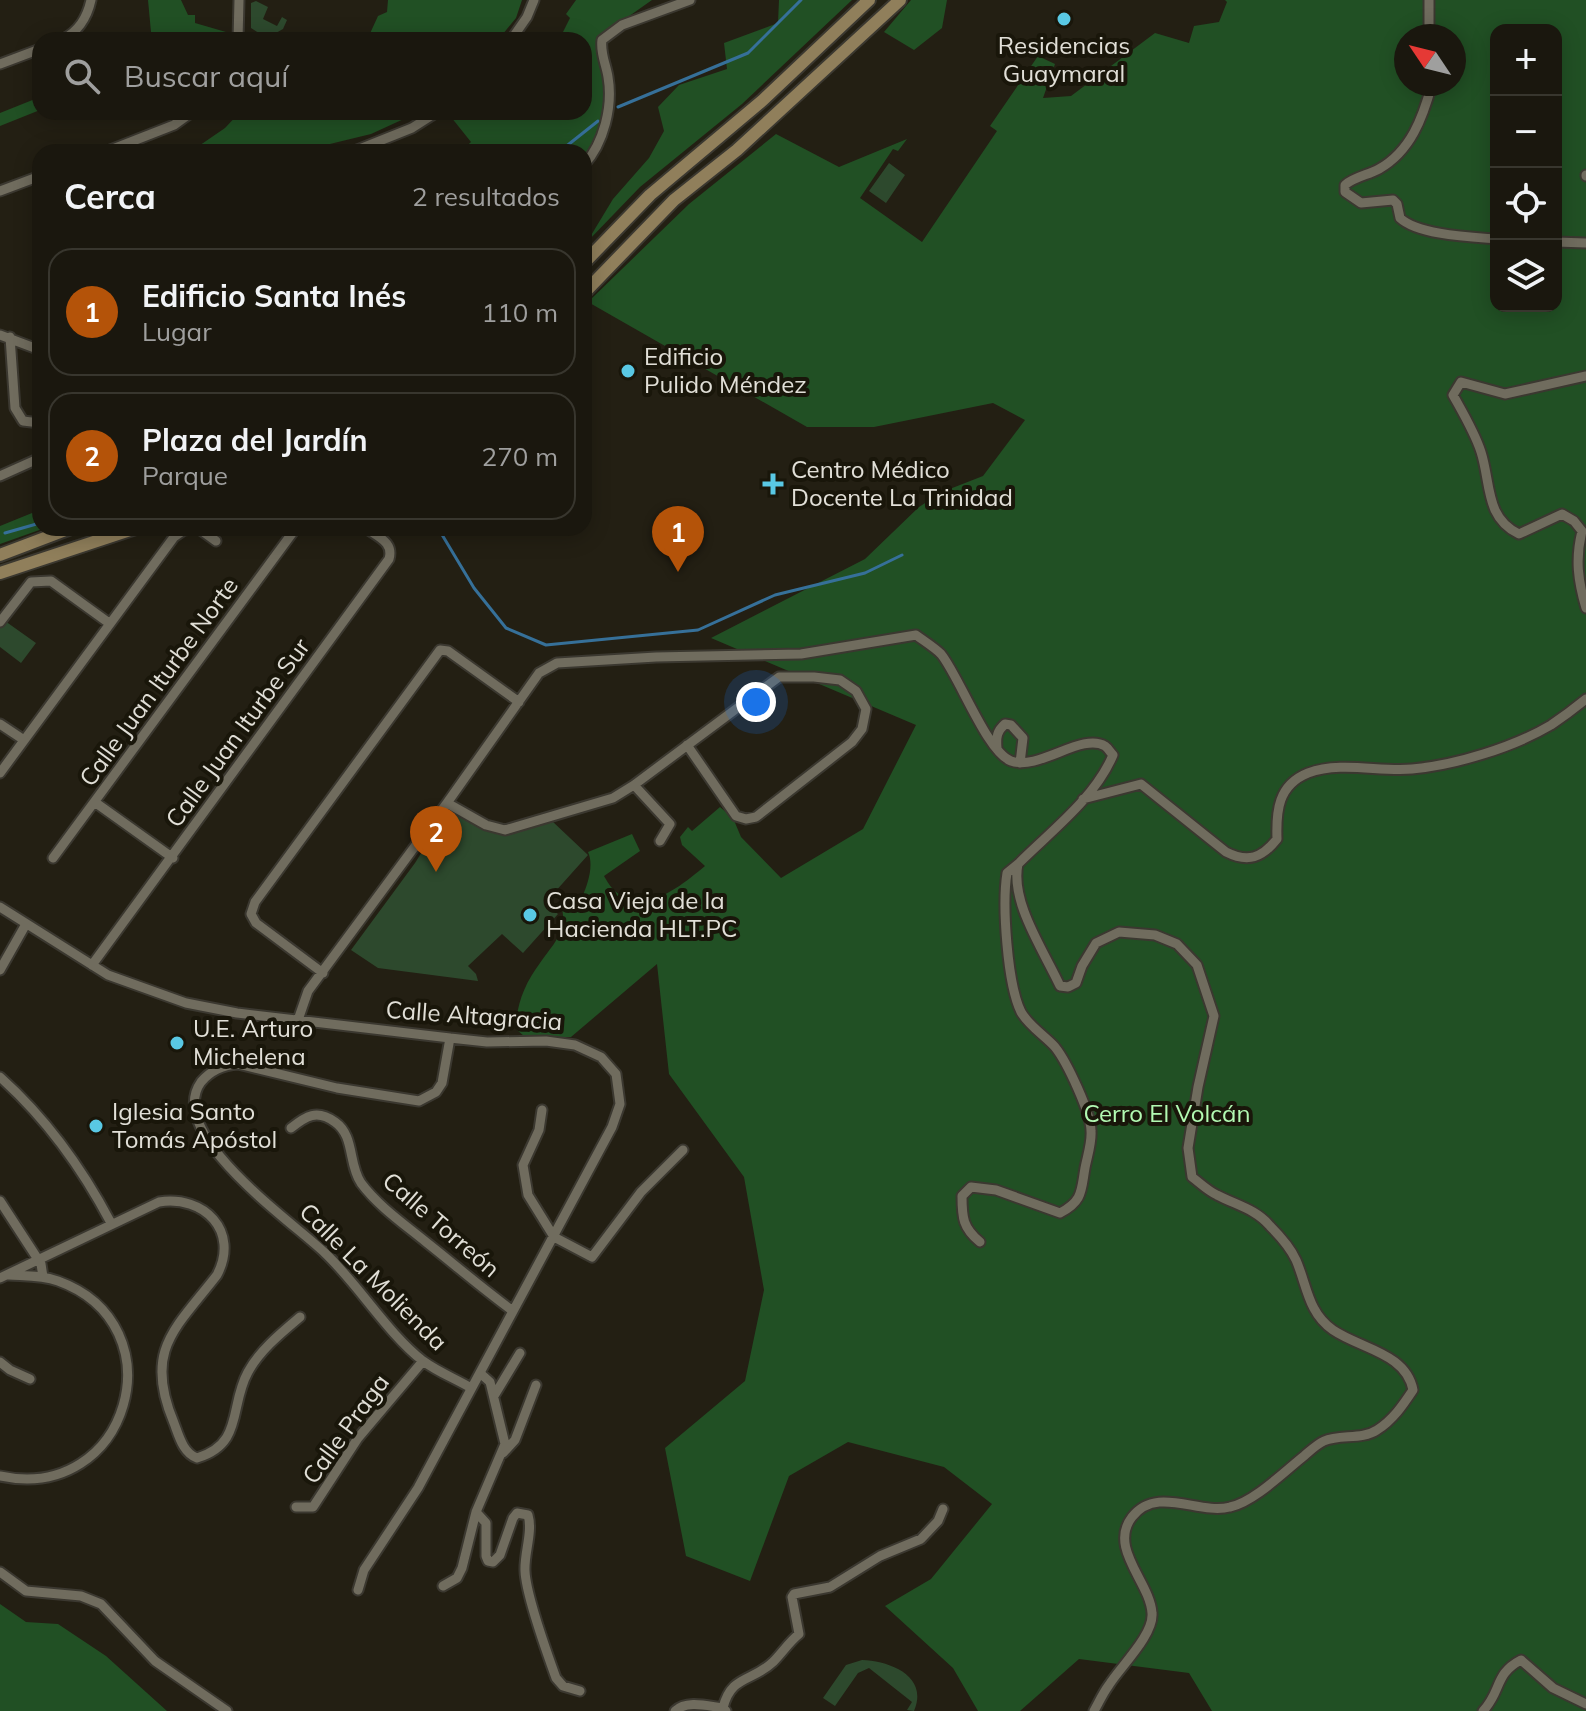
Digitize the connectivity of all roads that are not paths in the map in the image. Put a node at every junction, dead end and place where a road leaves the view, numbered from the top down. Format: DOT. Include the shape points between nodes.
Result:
graph roads {
  1 [pos="91,0"];
  2 [pos="239,0"];
  3 [pos="534,0"];
  4 [pos="690,0"];
  5 [pos="869,0"];
  6 [pos="900,0"];
  7 [pos="1429,0"];
  8 [pos="1429,24"];
  9 [pos="74,32"];
  10 [pos="238,32"];
  11 [pos="517,32"];
  12 [pos="32,52"];
  13 [pos="0,64"];
  14 [pos="1429,96"];
  15 [pos="181,120"];
  16 [pos="424,120"];
  17 [pos="125,144"];
  18 [pos="375,144"];
  19 [pos="592,153"];
  20 [pos="32,181"];
  21 [pos="0,191"];
  22 [pos="1490,238"];
  23 [pos="1562,242"];
  24 [pos="1586,243"];
  25 [pos="592,255"];
  26 [pos="592,285"];
  27 [pos="5,336"];
  28 [pos="32,347"];
  29 [pos="1586,376"];
  30 [pos="32,422"];
  31 [pos="32,462"];
  32 [pos="0,476"];
  33 [pos="50,536"];
  34 [pos="112,536"];
  35 [pos="175,536"];
  36 [pos="209,536"];
  37 [pos="290,536"];
  38 [pos="378,536"];
  39 [pos="216,541"];
  40 [pos="0,555"];
  41 [pos="0,573"];
  42 [pos="1586,608"];
  43 [pos="0,622"];
  44 [pos="109,623"];
  45 [pos="1586,699"];
  46 [pos="519,702"];
  47 [pos="0,724"];
  48 [pos="24,740"];
  49 [pos="687,745"];
  50 [pos="997,748"];
  51 [pos="1020,763"];
  52 [pos="0,773"];
  53 [pos="634,785"];
  54 [pos="1083,799"];
  55 [pos="96,803"];
  56 [pos="447,803"];
  57 [pos="660,841"];
  58 [pos="53,858"];
  59 [pos="173,858"];
  60 [pos="1018,864"];
  61 [pos="0,907"];
  62 [pos="26,924"];
  63 [pos="92,965"];
  64 [pos="0,970"];
  65 [pos="323,973"];
  66 [pos="298,1020"];
  67 [pos="450,1038"];
  68 [pos="0,1077"];
  69 [pos="542,1110"];
  70 [pos="291,1128"];
  71 [pos="683,1150"];
  72 [pos="0,1201"];
  73 [pos="111,1223"];
  74 [pos="554,1237"];
  75 [pos="980,1242"];
  76 [pos="36,1259"];
  77 [pos="3,1276"];
  78 [pos="40,1277"];
  79 [pos="513,1311"];
  80 [pos="300,1317"];
  81 [pos="520,1353"];
  82 [pos="423,1361"];
  83 [pos="0,1362"];
  84 [pos="480,1373"];
  85 [pos="30,1379"];
  86 [pos="536,1385"];
  87 [pos="471,1388"];
  88 [pos="494,1396"];
  89 [pos="502,1455"];
  90 [pos="0,1476"];
  91 [pos="296,1507"];
  92 [pos="943,1509"];
  93 [pos="476,1512"];
  94 [pos="0,1572"];
  95 [pos="443,1586"];
  96 [pos="358,1590"];
  97 [pos="580,1691"];
  98 [pos="1586,1704"];
  99 [pos="724,1710"];
  100 [pos="227,1711"];
  101 [pos="675,1711"];
  102 [pos="1094,1711"];
  103 [pos="1483,1711"];
  1 -- 9 [label="street"];
  2 -- 10 [label="street"];
  3 -- 11 [label="street"];
  4 -- 19 [label="street" via="622,25 602,40 609,79 607,112 603,136"];
  5 -- 25 [label="main road" via="763,100 650,195"];
  6 -- 26 [label="main road" via="737,150 674,200"];
  7 -- 8 [label="street"];
  12 -- 13 [label="street"];
  14 -- 22 [label="street" via="1411,138 1393,160 1349,181 1345,192 1361,203 1393,200 1400,218 1412,225"];
  15 -- 17 [label="street"];
  16 -- 18 [label="street"];
  20 -- 21 [label="street"];
  23 -- 24 [label="street"];
  27 -- 28 [label="street"];
  27 -- 30 [label="street" via="15,408 23,421"];
  29 -- 42 [label="street" via="1505,394 1461,382 1453,395 1481,450 1492,507 1502,520 1519,534 1562,514 1582,531 1577,578"];
  31 -- 32 [label="street"];
  33 -- 40 [label="main road"];
  34 -- 41 [label="main road"];
  35 -- 44 [label="street"];
  36 -- 39 [label="street"];
  37 -- 55 [label="street, Calle Juan Iturbe Norte"];
  38 -- 59 [label="street, Calle Juan Iturbe Sur" via="389,544 389,559"];
  43 -- 44 [label="street" via="31,582 51,581"];
  44 -- 48 [label="street"];
  45 -- 54 [label="street" via="1550,725 1487,754 1413,769 1346,768 1308,774 1279,800 1277,839 1254,859 1226,852 1141,784"];
  46 -- 50 [label="street" via="539,673 557,663 801,654 916,635 940,653"];
  46 -- 56 [label="street"];
  46 -- 65 [label="street" via="440,650 264,889 251,914 256,923"];
  47 -- 48 [label="street"];
  48 -- 52 [label="street"];
  49 -- 49 [label="street" via="779,677 840,680 856,691 866,709 862,729 852,742 756,817 736,816"];
  49 -- 53 [label="street"];
  50 -- 51 [label="street" via="1007,760"];
  50 -- 51 [label="street" via="999,729 1011,725 1023,738"];
  51 -- 54 [label="street" via="1093,743 1104,745 1113,755"];
  53 -- 56 [label="street" via="599,803 505,830"];
  53 -- 57 [label="street" via="670,824"];
  54 -- 60 [label="street"];
  55 -- 58 [label="street, Calle Juan Iturbe Norte"];
  55 -- 59 [label="street"];
  56 -- 65 [label="street"];
  59 -- 63 [label="street, Calle Juan Iturbe Sur"];
  60 -- 75 [label="street" via="1007,873 1004,893 1006,947 1017,997 1022,1013 1057,1049 1072,1075 1091,1130 1079,1199 1060,1213 996,1190 971,1187 962,1196 968,1232"];
  60 -- 102 [label="street" via="1017,895 1060,986 1076,983 1096,943 1119,932 1155,935 1177,944 1197,965 1214,1016 1188,1148 1192,1177 1269,1223 1296,1259 1308,1301 1329,1328 1397,1361 1410,1375 1413,1390 1400,1411 1375,1432 1323,1441 1232,1507 1173,1502 1143,1506 1130,1519 1127,1553 1153,1616 1138,1648"];
  61 -- 62 [label="street, Calle Altagracia"];
  62 -- 63 [label="street, Calle Altagracia"];
  62 -- 64 [label="street"];
  63 -- 66 [label="street, Calle Altagracia" via="186,1003"];
  65 -- 66 [label="street" via="308,991"];
  66 -- 67 [label="street, Calle Altagracia"];
  67 -- 74 [label="street, Calle Altagracia" via="575,1045 601,1057 616,1074 618,1115"];
  67 -- 82 [label="street, Calle La Molienda" via="442,1083 419,1101 227,1064 198,1087 194,1104 199,1125 226,1165 328,1255"];
  68 -- 73 [label="street" via="70,1154"];
  69 -- 74 [label="street" via="523,1173 528,1195"];
  70 -- 79 [label="street, Calle Torreón" via="317,1114 335,1122 347,1136 356,1172 371,1194"];
  71 -- 74 [label="street" via="641,1192 592,1257"];
  72 -- 76 [label="street"];
  73 -- 76 [label="street"];
  73 -- 80 [label="street" via="176,1201 200,1208 222,1231 223,1265 174,1328 162,1372 170,1413 197,1458 226,1440 247,1372"];
  74 -- 79 [label="street, Calle Altagracia"];
  76 -- 77 [label="street"];
  76 -- 78 [label="street"];
  77 -- 78 [label="street"];
  78 -- 90 [label="street" via="73,1288 108,1317 125,1352 127,1392 112,1433 84,1463 50,1477"];
  79 -- 84 [label="street, Calle Altagracia"];
  81 -- 88 [label="street"];
  82 -- 87 [label="street, Calle La Molienda"];
  82 -- 91 [label="street, Calle Praga" via="358,1438 313,1507"];
  83 -- 85 [label="street"];
  84 -- 87 [label="street, Calle Altagracia"];
  84 -- 88 [label="street"];
  86 -- 89 [label="street" via="515,1440"];
  87 -- 96 [label="street, Calle Altagracia" via="418,1488 364,1570"];
  88 -- 89 [label="street" via="505,1444"];
  89 -- 93 [label="street"];
  92 -- 99 [label="street" via="921,1539 880,1556 830,1587 794,1594 799,1634 771,1664 726,1694"];
  93 -- 95 [label="street" via="462,1568"];
  93 -- 97 [label="street" via="486,1523 486,1556 493,1562 513,1518 517,1513 528,1515 526,1585 556,1678"];
  94 -- 100 [label="street" via="26,1591 95,1601 155,1661"];
  98 -- 103 [label="street" via="1553,1688 1521,1660 1506,1668"];
  99 -- 101 [label="street" via="702,1705"];
}
